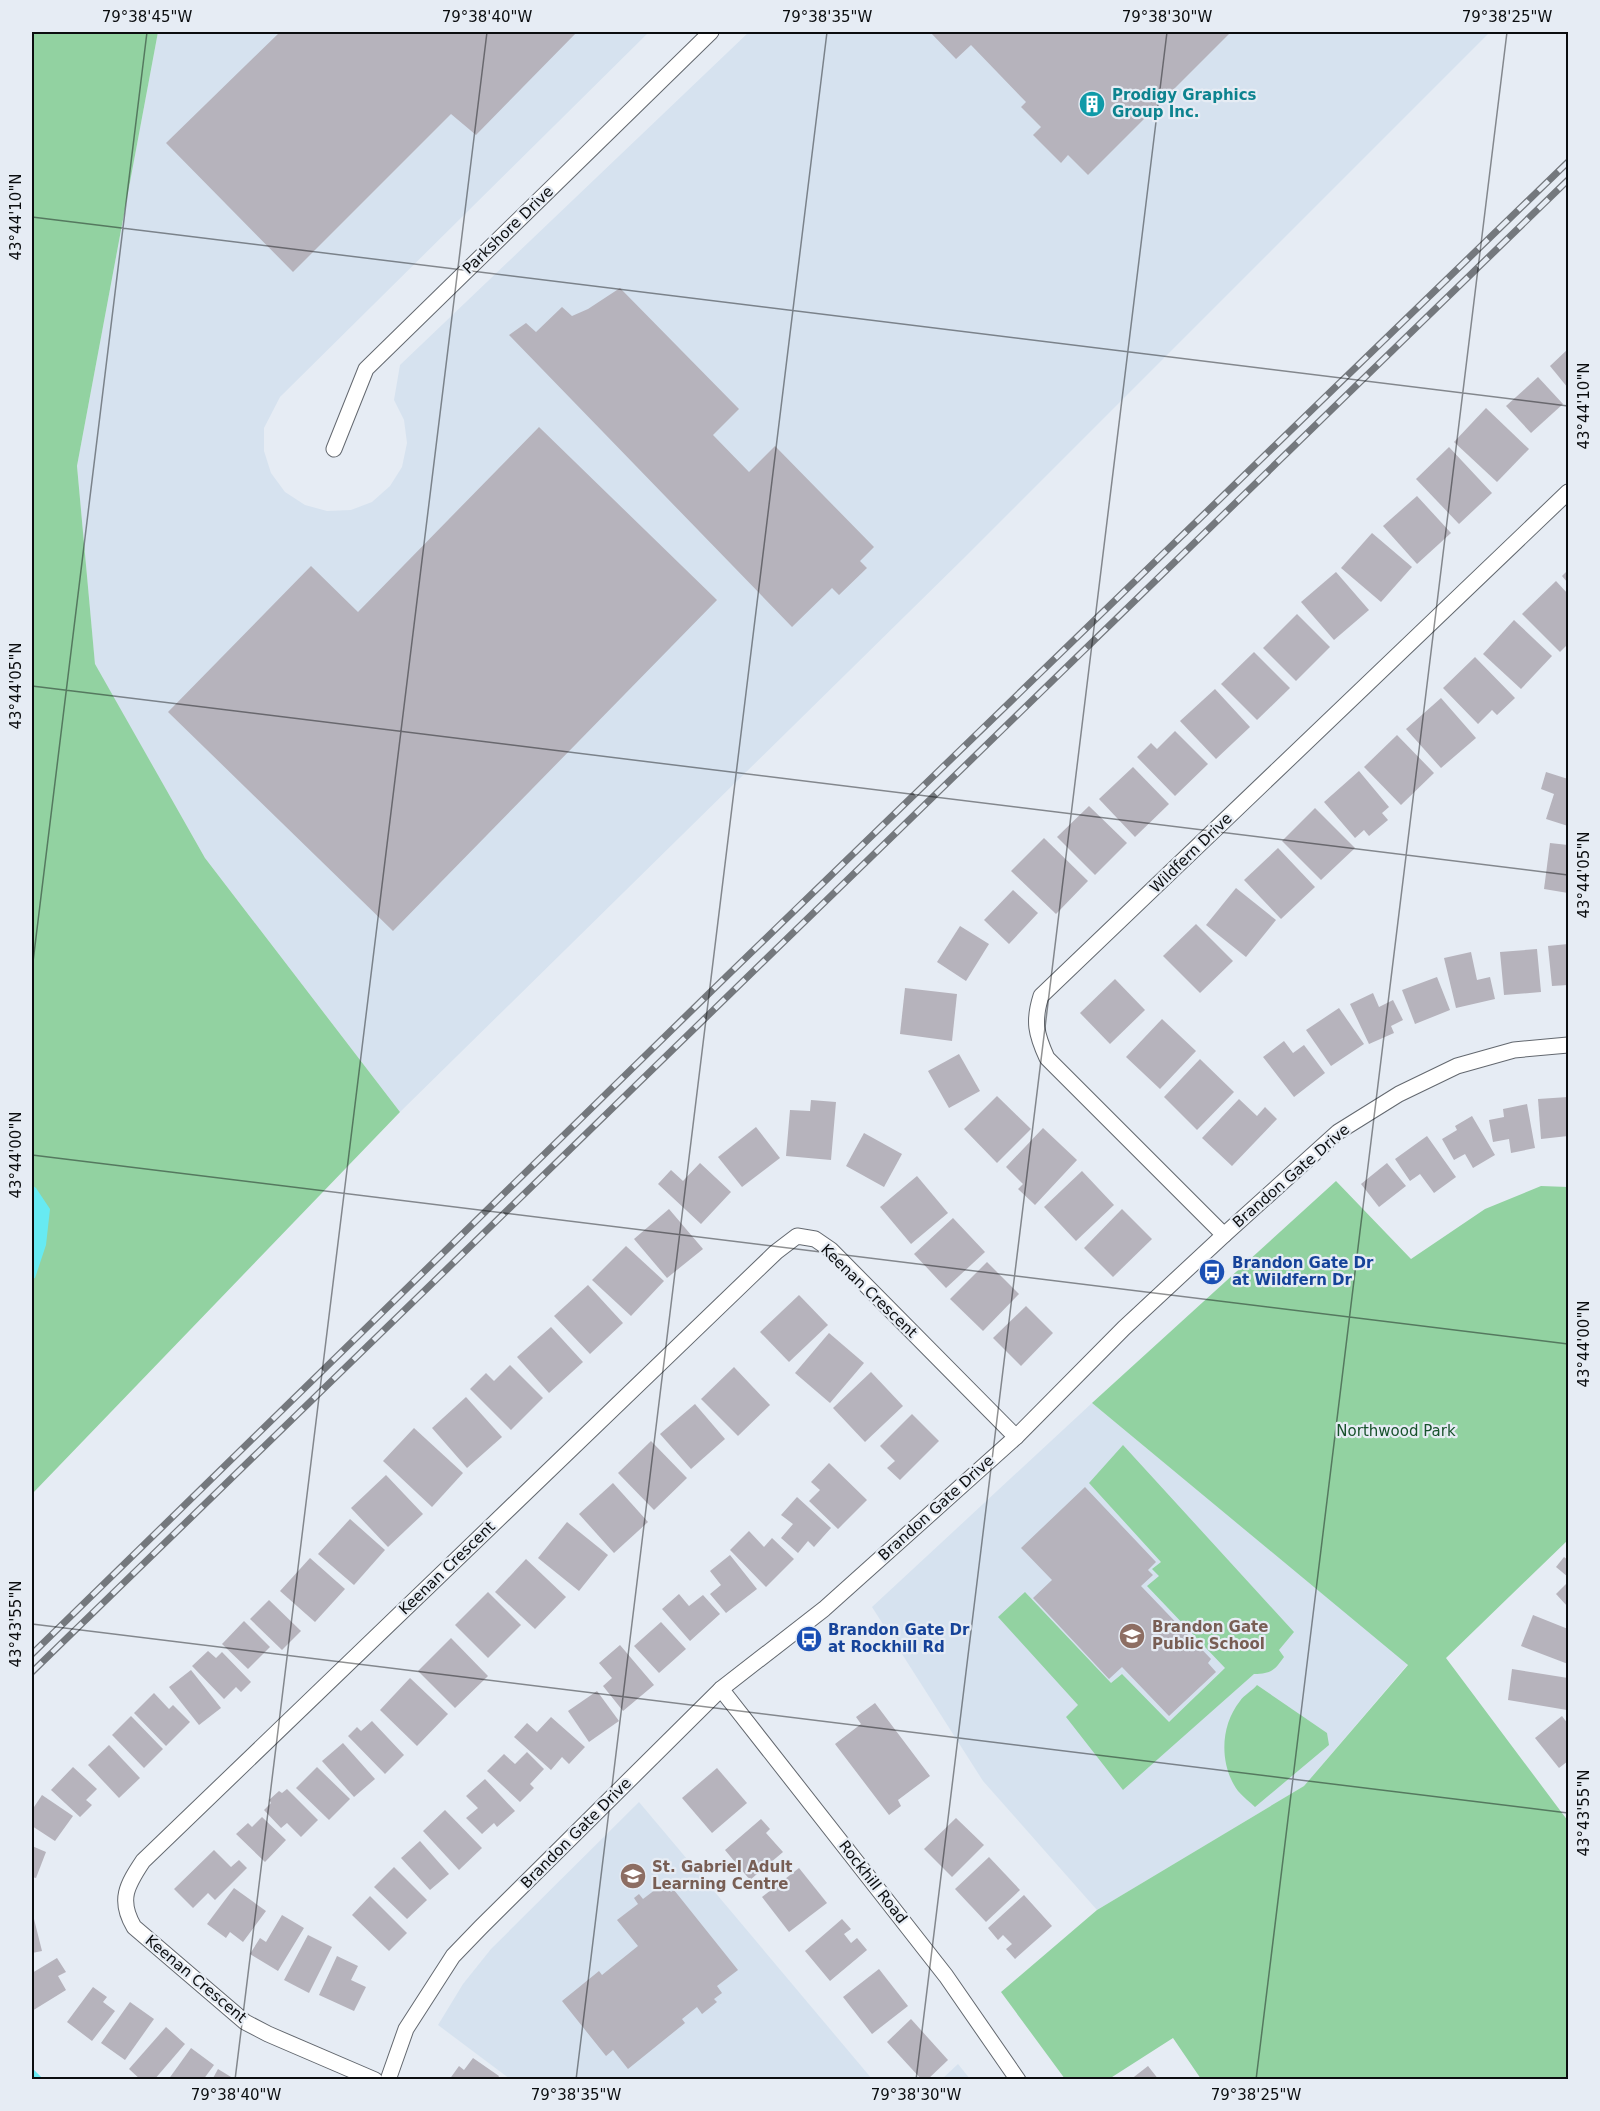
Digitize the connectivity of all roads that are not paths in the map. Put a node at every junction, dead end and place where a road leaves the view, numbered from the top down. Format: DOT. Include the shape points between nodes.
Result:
graph roads {
  1 [pos="711,32"];
  2 [pos="334,449"];
  3 [pos="1569,492"];
  4 [pos="1569,1045"];
  5 [pos="1224,1235"];
  6 [pos="1016,1437"];
  7 [pos="721,1689"];
  8 [pos="375,2079"];
  9 [pos="388,2079"];
  10 [pos="1018,2079"];
  1 -- 2 [label="street, Parkshore Drive" via="366,369"];
  3 -- 5 [label="street, Wildfern Drive" via="1041,996 1035,1013 1038,1038 1047,1058"];
  4 -- 5 [label="street, Brandon Gate Drive" via="1514,1050 1457,1066 1398,1095 1338,1132"];
  5 -- 6 [label="street, Brandon Gate Drive"];
  6 -- 7 [label="street, Brandon Gate Drive" via="824,1609"];
  6 -- 8 [label="street, Keenan Crescent" via="831,1250 815,1239 797,1236 143,1861 128,1883 126,1895 126,1914 134,1927 245,2022"];
  7 -- 9 [label="street, Brandon Gate Drive" via="453,1956 406,2029"];
  7 -- 10 [label="street, Rockhill Road" via="946,1976"];
}
